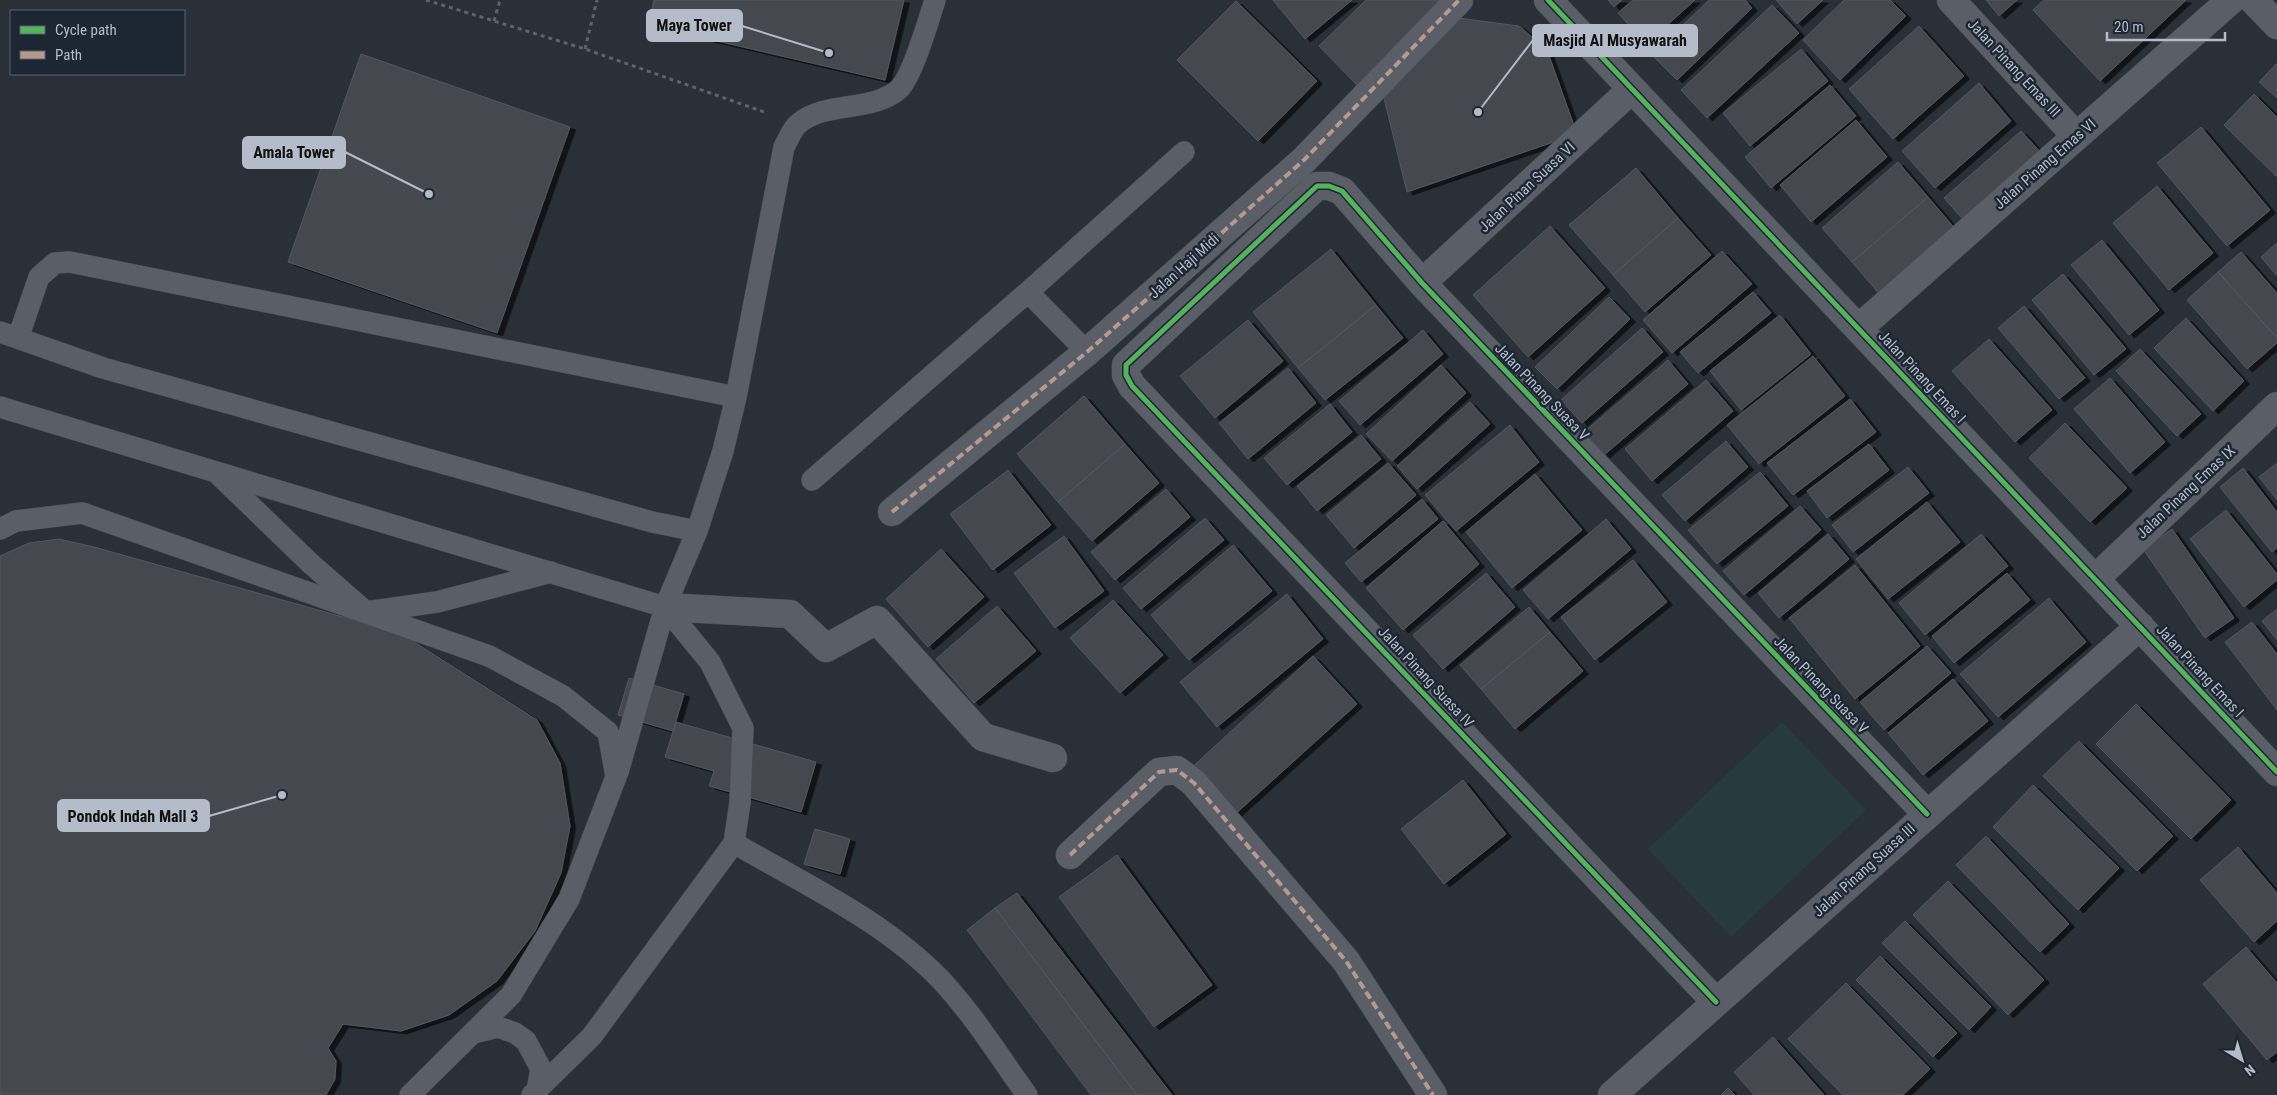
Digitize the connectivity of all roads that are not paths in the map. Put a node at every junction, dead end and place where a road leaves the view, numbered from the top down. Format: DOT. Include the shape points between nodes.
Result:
graph roads {
  1 [pos="935,0"];
  2 [pos="1459,0"];
  3 [pos="1548,0"];
  4 [pos="1951,0"];
  5 [pos="2231,0"];
  6 [pos="2253,0"];
  7 [pos="2277,25"];
  8 [pos="1632,89"];
  9 [pos="2076,136"];
  10 [pos="1184,152"];
  11 [pos="1422,284"];
  12 [pos="1028,292"];
  13 [pos="1859,328"];
  14 [pos="9,335"];
  15 [pos="1087,352"];
  16 [pos="1126,365"];
  17 [pos="736,397"];
  18 [pos="2277,406"];
  19 [pos="0,407"];
  20 [pos="216,473"];
  21 [pos="812,480"];
  22 [pos="892,512"];
  23 [pos="0,529"];
  24 [pos="697,531"];
  25 [pos="551,572"];
  26 [pos="2096,579"];
  27 [pos="665,608"];
  28 [pos="366,612"];
  29 [pos="2140,626"];
  30 [pos="1053,758"];
  31 [pos="2277,772"];
  32 [pos="616,777"];
  33 [pos="1927,814"];
  34 [pos="734,843"];
  35 [pos="1070,855"];
  36 [pos="1716,1002"];
  37 [pos="473,1033"];
  38 [pos="534,1093"];
  39 [pos="410,1095"];
  40 [pos="1027,1095"];
  41 [pos="1433,1095"];
  42 [pos="1612,1095"];
  1 -- 17 [label="lane" via="917,54 900,88 882,99 817,114 798,124 784,147"];
  2 -- 15 [label="street, Jalan Haji Midi" via="1304,160"];
  3 -- 8 [label="street, Jalan Pinang Emas I"];
  4 -- 9 [label="street, Jalan Pinang Emas III"];
  5 -- 9 [label="street, Jalan Pinang Emas VI"];
  6 -- 7 [label="street"];
  8 -- 11 [label="street, Jalan Pinan Suasa VI"];
  8 -- 13 [label="street, Jalan Pinang Emas I"];
  9 -- 13 [label="street, Jalan Pinang Emas VI"];
  10 -- 12 [label="lane"];
  11 -- 16 [label="street, Jalan Pinang Suasa V" via="1342,192 1329,186 1317,186"];
  11 -- 33 [label="street, Jalan Pinang Suasa V"];
  12 -- 15 [label="lane"];
  12 -- 21 [label="lane"];
  13 -- 26 [label="street, Jalan Pinang Emas I"];
  14 -- 17 [label="lane" via="40,277 55,263 70,262"];
  14 -- 24 [label="lane" via="112,371 652,522"];
  15 -- 22 [label="street, Jalan Haji Midi"];
  16 -- 36 [label="street, Jalan Pinang Suasa IV" via="1126,375 1132,386"];
  17 -- 24 [label="lane" via="723,451"];
  18 -- 26 [label="street, Jalan Pinang Emas IX"];
  19 -- 20 [label="lane"];
  20 -- 25 [label="lane"];
  20 -- 28 [label="lane"];
  23 -- 28 [label="lane" via="16,521 82,512"];
  24 -- 27 [label="lane"];
  25 -- 27 [label="lane"];
  25 -- 28 [label="lane" via="437,602"];
  26 -- 29 [label="street, Jalan Pinang Emas I"];
  27 -- 30 [label="street" via="790,614 826,648 877,620 982,737"];
  27 -- 32 [label="lane"];
  27 -- 34 [label="lane" via="710,662 743,728 740,802"];
  28 -- 32 [label="lane" via="489,656 564,696 608,732"];
  29 -- 31 [label="street, Jalan Pinang Emas I"];
  29 -- 33 [label="street, Jalan Pinang Suasa III"];
  32 -- 37 [label="lane" via="569,899 510,995"];
  33 -- 36 [label="street, Jalan Pinang Suasa III"];
  34 -- 38 [label="lane" via="592,1036"];
  34 -- 40 [label="lane" via="864,918 914,956 940,980"];
  35 -- 41 [label="street" via="1159,772 1177,770 1194,783 1346,961"];
  36 -- 42 [label="street, Jalan Pinang Suasa III"];
  37 -- 38 [label="lane" via="498,1027 526,1041 541,1069"];
  37 -- 39 [label="lane"];
}
